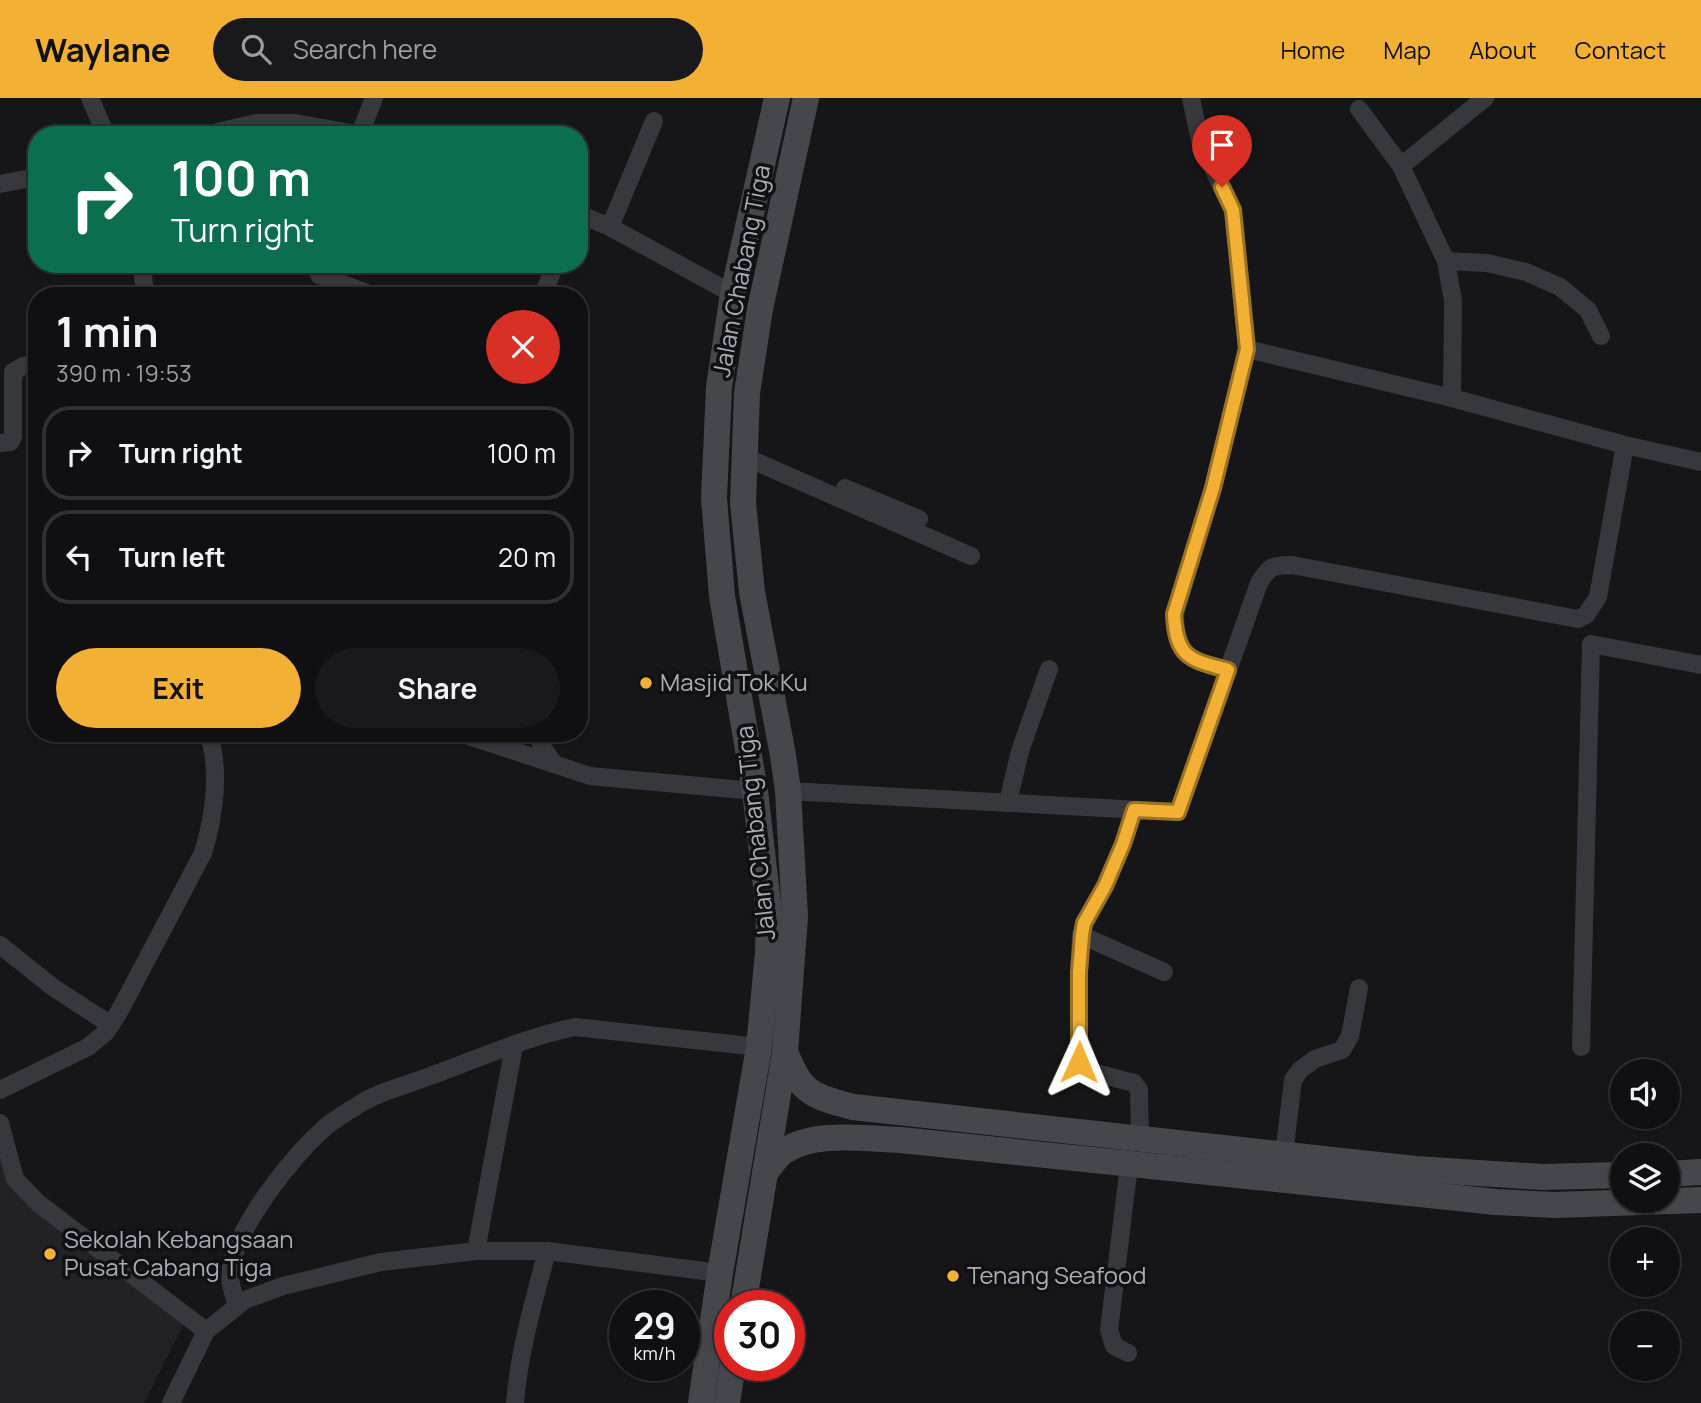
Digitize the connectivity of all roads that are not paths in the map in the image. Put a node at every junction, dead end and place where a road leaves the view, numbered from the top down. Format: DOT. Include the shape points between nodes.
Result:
graph roads {
  1 [pos="90,98"];
  2 [pos="374,98"];
  3 [pos="777,98"];
  4 [pos="806,98"];
  5 [pos="1191,98"];
  6 [pos="1485,98"];
  7 [pos="1359,109"];
  8 [pos="654,121"];
  9 [pos="103,126"];
  10 [pos="243,126"];
  11 [pos="313,126"];
  12 [pos="364,126"];
  13 [pos="1401,166"];
  14 [pos="28,179"];
  15 [pos="0,184"];
  16 [pos="588,218"];
  17 [pos="610,227"];
  18 [pos="1446,261"];
  19 [pos="319,275"];
  20 [pos="350,287"];
  21 [pos="733,294"];
  22 [pos="1601,336"];
  23 [pos="1247,349"];
  24 [pos="28,365"];
  25 [pos="1452,398"];
  26 [pos="0,443"];
  27 [pos="1625,445"];
  28 [pos="745,452"];
  29 [pos="1701,463"];
  30 [pos="919,519"];
  31 [pos="971,556"];
  32 [pos="1701,665"];
  33 [pos="1049,670"];
  34 [pos="1228,670"];
  35 [pos="211,742"];
  36 [pos="487,742"];
  37 [pos="540,742"];
  38 [pos="554,764"];
  39 [pos="755,791"];
  40 [pos="788,791"];
  41 [pos="1008,802"];
  42 [pos="1134,810"];
  43 [pos="1082,935"];
  44 [pos="0,945"];
  45 [pos="1164,972"];
  46 [pos="1359,988"];
  47 [pos="111,1025"];
  48 [pos="513,1046"];
  49 [pos="759,1047"];
  50 [pos="1581,1047"];
  51 [pos="785,1052"];
  52 [pos="0,1090"];
  53 [pos="990,1122"];
  54 [pos="0,1123"];
  55 [pos="1140,1138"];
  56 [pos="986,1150"];
  57 [pos="1284,1154"];
  58 [pos="1129,1165"];
  59 [pos="1701,1172"];
  60 [pos="765,1173"];
  61 [pos="1680,1173"];
  62 [pos="1610,1175"];
  63 [pos="1701,1200"];
  64 [pos="476,1251"];
  65 [pos="547,1251"];
  66 [pos="720,1273"];
  67 [pos="746,1290"];
  68 [pos="236,1306"];
  69 [pos="206,1331"];
  70 [pos="1128,1353"];
  71 [pos="730,1381"];
  72 [pos="171,1403"];
  73 [pos="515,1403"];
  74 [pos="701,1403"];
  75 [pos="727,1403"];
  1 -- 9 [label="street"];
  2 -- 12 [label="street"];
  3 -- 21 [label="main road, Jalan Chabang Tiga"];
  4 -- 28 [label="main road, Jalan Chabang Tiga" via="760,309 747,393"];
  5 -- 23 [label="street" via="1200,141 1233,210"];
  6 -- 13 [label="street"];
  7 -- 13 [label="street"];
  8 -- 17 [label="street"];
  10 -- 11 [label="street"];
  13 -- 18 [label="street"];
  14 -- 15 [label="street"];
  16 -- 17 [label="street"];
  17 -- 21 [label="street"];
  18 -- 22 [label="street" via="1487,263 1526,272 1560,287 1588,310"];
  18 -- 25 [label="street" via="1453,301"];
  19 -- 20 [label="street"];
  21 -- 39 [label="main road, Jalan Chabang Tiga" via="719,387 714,498 722,596"];
  23 -- 25 [label="street"];
  23 -- 34 [label="street" via="1213,488 1174,614 1175,635 1182,650 1199,662"];
  24 -- 26 [label="street" via="12,374 13,438"];
  25 -- 27 [label="street"];
  27 -- 29 [label="street"];
  27 -- 34 [label="street" via="1598,597 1586,615 1578,619 1276,565 1259,583"];
  28 -- 30 [label="street"];
  28 -- 31 [label="street"];
  28 -- 40 [label="main road, Jalan Chabang Tiga" via="743,503 752,592"];
  32 -- 50 [label="street" via="1591,644"];
  33 -- 41 [label="street" via="1020,751"];
  34 -- 42 [label="street" via="1178,812"];
  35 -- 47 [label="street" via="214,810 203,853"];
  36 -- 38 [label="street"];
  37 -- 38 [label="street"];
  38 -- 39 [label="street" via="590,776"];
  39 -- 49 [label="main road, Jalan Chabang Tiga" via="769,912"];
  40 -- 41 [label="street"];
  40 -- 51 [label="main road, Jalan Chabang Tiga" via="795,916"];
  41 -- 42 [label="street"];
  42 -- 43 [label="street"];
  43 -- 45 [label="street"];
  43 -- 55 [label="street" via="1079,1062 1088,1071 1134,1083 1139,1090"];
  44 -- 47 [label="street"];
  46 -- 57 [label="street" via="1350,1036 1342,1050 1315,1059 1293,1080"];
  47 -- 52 [label="street" via="88,1047"];
  48 -- 49 [label="street" via="575,1027"];
  48 -- 64 [label="street"];
  48 -- 68 [label="street" via="366,1100 328,1125 263,1198 242,1235 230,1276"];
  49 -- 66 [label="main road, Jalan Chabang Tiga"];
  51 -- 53 [label="main road" via="805,1087 832,1101"];
  51 -- 60 [label="main road, Jalan Chabang Tiga"];
  53 -- 55 [label="main road"];
  53 -- 56 [label="main road"];
  54 -- 69 [label="street" via="15,1180 37,1203"];
  55 -- 57 [label="main road"];
  56 -- 58 [label="main road"];
  56 -- 60 [label="main road" via="829,1137 799,1143 782,1153"];
  57 -- 62 [label="main road" via="1542,1177"];
  58 -- 63 [label="main road" via="1541,1205"];
  58 -- 70 [label="street" via="1109,1330 1114,1346"];
  59 -- 61 [label="main road"];
  60 -- 67 [label="main road, Jalan Chabang Tiga"];
  64 -- 65 [label="street"];
  64 -- 68 [label="street" via="381,1262 283,1286"];
  65 -- 66 [label="street"];
  65 -- 73 [label="street" via="517,1374"];
  66 -- 74 [label="main road, Jalan Chabang Tiga"];
  68 -- 69 [label="street"];
  69 -- 72 [label="street"];
  71 -- 75 [label="main road"];
}
